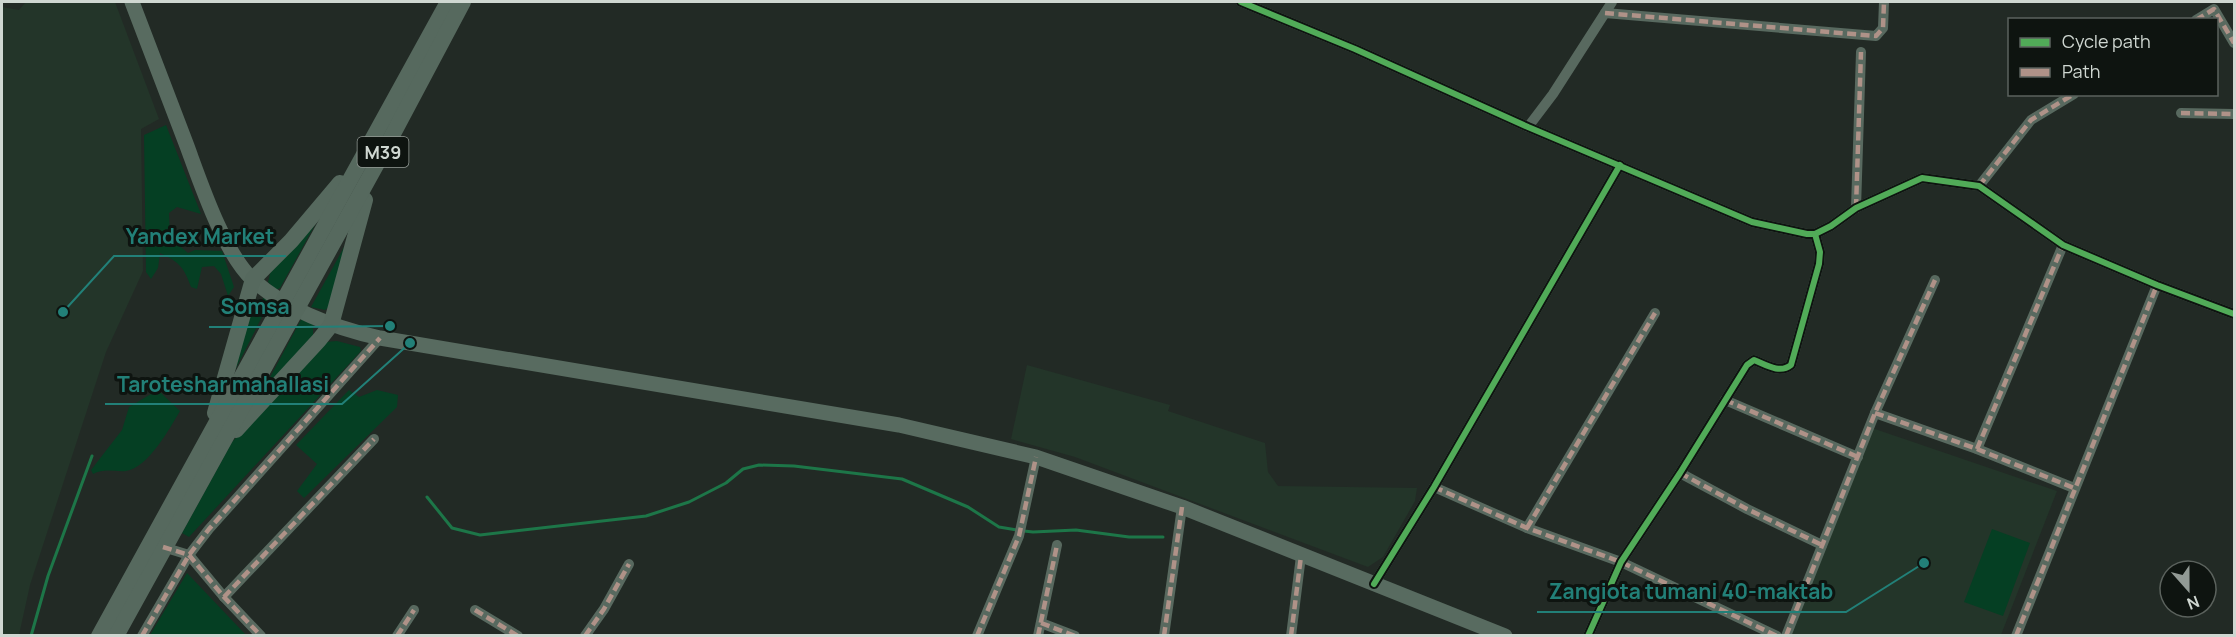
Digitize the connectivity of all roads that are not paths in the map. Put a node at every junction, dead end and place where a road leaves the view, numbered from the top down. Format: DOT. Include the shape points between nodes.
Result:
graph roads {
  1 [pos="132,2"];
  2 [pos="448,2"];
  3 [pos="463,2"];
  4 [pos="1241,2"];
  5 [pos="1612,2"];
  6 [pos="1884,2"];
  7 [pos="1605,13"];
  8 [pos="2199,18"];
  9 [pos="2235,43"];
  10 [pos="1861,52"];
  11 [pos="2071,96"];
  12 [pos="2181,113"];
  13 [pos="2235,114"];
  14 [pos="1528,127"];
  15 [pos="378,146"];
  16 [pos="1620,165"];
  17 [pos="1979,186"];
  18 [pos="1856,208"];
  19 [pos="1815,234"];
  20 [pos="2063,245"];
  21 [pos="1935,280"];
  22 [pos="251,285"];
  23 [pos="2157,285"];
  24 [pos="1655,312"];
  25 [pos="2235,314"];
  26 [pos="331,325"];
  27 [pos="380,338"];
  28 [pos="1725,400"];
  29 [pos="1875,413"];
  30 [pos="374,439"];
  31 [pos="1977,449"];
  32 [pos="209,452"];
  33 [pos="1036,457"];
  34 [pos="1858,457"];
  35 [pos="1680,473"];
  36 [pos="1434,487"];
  37 [pos="2074,488"];
  38 [pos="1182,507"];
  39 [pos="1527,528"];
  40 [pos="1057,545"];
  41 [pos="1822,545"];
  42 [pos="163,547"];
  43 [pos="189,555"];
  44 [pos="1302,556"];
  45 [pos="1621,562"];
  46 [pos="629,564"];
  47 [pos="1374,584"];
  48 [pos="224,597"];
  49 [pos="414,610"];
  50 [pos="475,610"];
  51 [pos="1041,623"];
  52 [pos="99,636"];
  53 [pos="116,636"];
  54 [pos="142,636"];
  55 [pos="261,636"];
  56 [pos="398,636"];
  57 [pos="518,636"];
  58 [pos="585,636"];
  59 [pos="977,636"];
  60 [pos="1038,636"];
  61 [pos="1075,636"];
  62 [pos="1164,636"];
  63 [pos="1291,636"];
  64 [pos="1505,636"];
  65 [pos="1588,636"];
  66 [pos="1778,636"];
  67 [pos="1786,636"];
  68 [pos="2016,636"];
  1 -- 22 [label="main road" via="208,200"];
  2 -- 15 [label="highway, M39"];
  3 -- 15 [label="highway, M39"];
  4 -- 14 [label="street"];
  5 -- 7 [label="street"];
  6 -- 7 [label="street" via="1882,28 1876,36"];
  7 -- 14 [label="street"];
  8 -- 9 [label="street" via="2214,9"];
  10 -- 18 [label="street"];
  11 -- 17 [label="street" via="2031,120"];
  12 -- 13 [label="street"];
  14 -- 16 [label="street"];
  15 -- 22 [label="highway"];
  15 -- 26 [label="highway"];
  15 -- 32 [label="highway, M39"];
  16 -- 19 [label="street" via="1752,222"];
  16 -- 36 [label="street"];
  17 -- 18 [label="street" via="1922,178"];
  17 -- 20 [label="street"];
  18 -- 19 [label="street"];
  19 -- 28 [label="street" via="1819,264 1791,365 1781,370 1750,362"];
  20 -- 23 [label="street"];
  20 -- 31 [label="street"];
  21 -- 29 [label="street"];
  22 -- 26 [label="main road"];
  22 -- 32 [label="highway"];
  23 -- 25 [label="street"];
  23 -- 37 [label="street"];
  24 -- 39 [label="street"];
  26 -- 27 [label="main road"];
  26 -- 32 [label="highway"];
  27 -- 33 [label="main road" via="898,425"];
  27 -- 43 [label="street"];
  28 -- 34 [label="street"];
  28 -- 35 [label="street"];
  29 -- 31 [label="street"];
  29 -- 34 [label="street"];
  30 -- 48 [label="street"];
  31 -- 37 [label="street"];
  32 -- 42 [label="highway, M39"];
  32 -- 52 [label="highway, M39"];
  33 -- 38 [label="main road"];
  33 -- 59 [label="street" via="1019,536"];
  34 -- 41 [label="street"];
  35 -- 41 [label="street"];
  35 -- 45 [label="street"];
  36 -- 39 [label="street"];
  36 -- 47 [label="street"];
  37 -- 68 [label="street"];
  38 -- 44 [label="main road"];
  38 -- 62 [label="street"];
  39 -- 45 [label="street"];
  40 -- 51 [label="street"];
  41 -- 67 [label="street"];
  42 -- 43 [label="street"];
  42 -- 53 [label="highway, M39"];
  43 -- 48 [label="street"];
  43 -- 54 [label="street"];
  44 -- 47 [label="main road"];
  44 -- 63 [label="street"];
  45 -- 65 [label="street"];
  45 -- 66 [label="street"];
  46 -- 58 [label="street"];
  47 -- 64 [label="main road"];
  48 -- 55 [label="street"];
  49 -- 56 [label="street"];
  50 -- 57 [label="street"];
  51 -- 60 [label="street"];
  51 -- 61 [label="street"];
}
